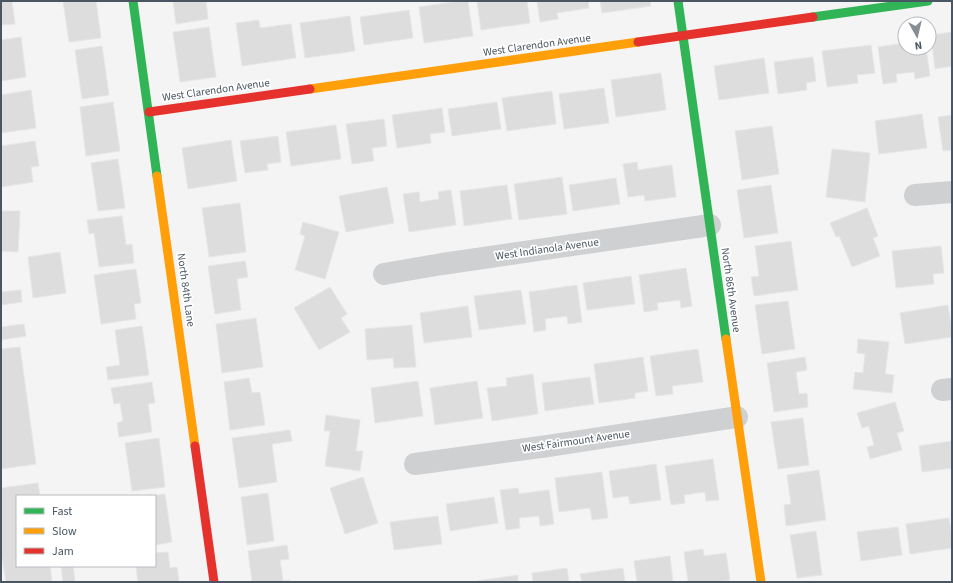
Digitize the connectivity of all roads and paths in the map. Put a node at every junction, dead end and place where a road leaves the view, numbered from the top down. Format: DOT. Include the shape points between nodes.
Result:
graph roads {
  1 [pos="133,1"];
  2 [pos="678,1"];
  3 [pos="928,1"];
  4 [pos="683,36"];
  5 [pos="149,112"];
  6 [pos="952,192"];
  7 [pos="915,195"];
  8 [pos="710,225"];
  9 [pos="384,274"];
  10 [pos="737,417"];
  11 [pos="415,464"];
  12 [pos="214,582"];
  13 [pos="761,582"];
  1 -- 5 [label="street, North 84th Lane"];
  2 -- 4 [label="street, North 86th Avenue"];
  3 -- 4 [label="street, West Clarendon Avenue"];
  4 -- 5 [label="street, West Clarendon Avenue"];
  4 -- 8 [label="street, North 86th Avenue"];
  5 -- 12 [label="street, North 84th Lane"];
  6 -- 7 [label="street"];
  8 -- 9 [label="street, West Indianola Avenue"];
  8 -- 10 [label="street, North 86th Avenue"];
  10 -- 11 [label="street, West Fairmount Avenue"];
  10 -- 13 [label="street, North 86th Avenue"];
}
